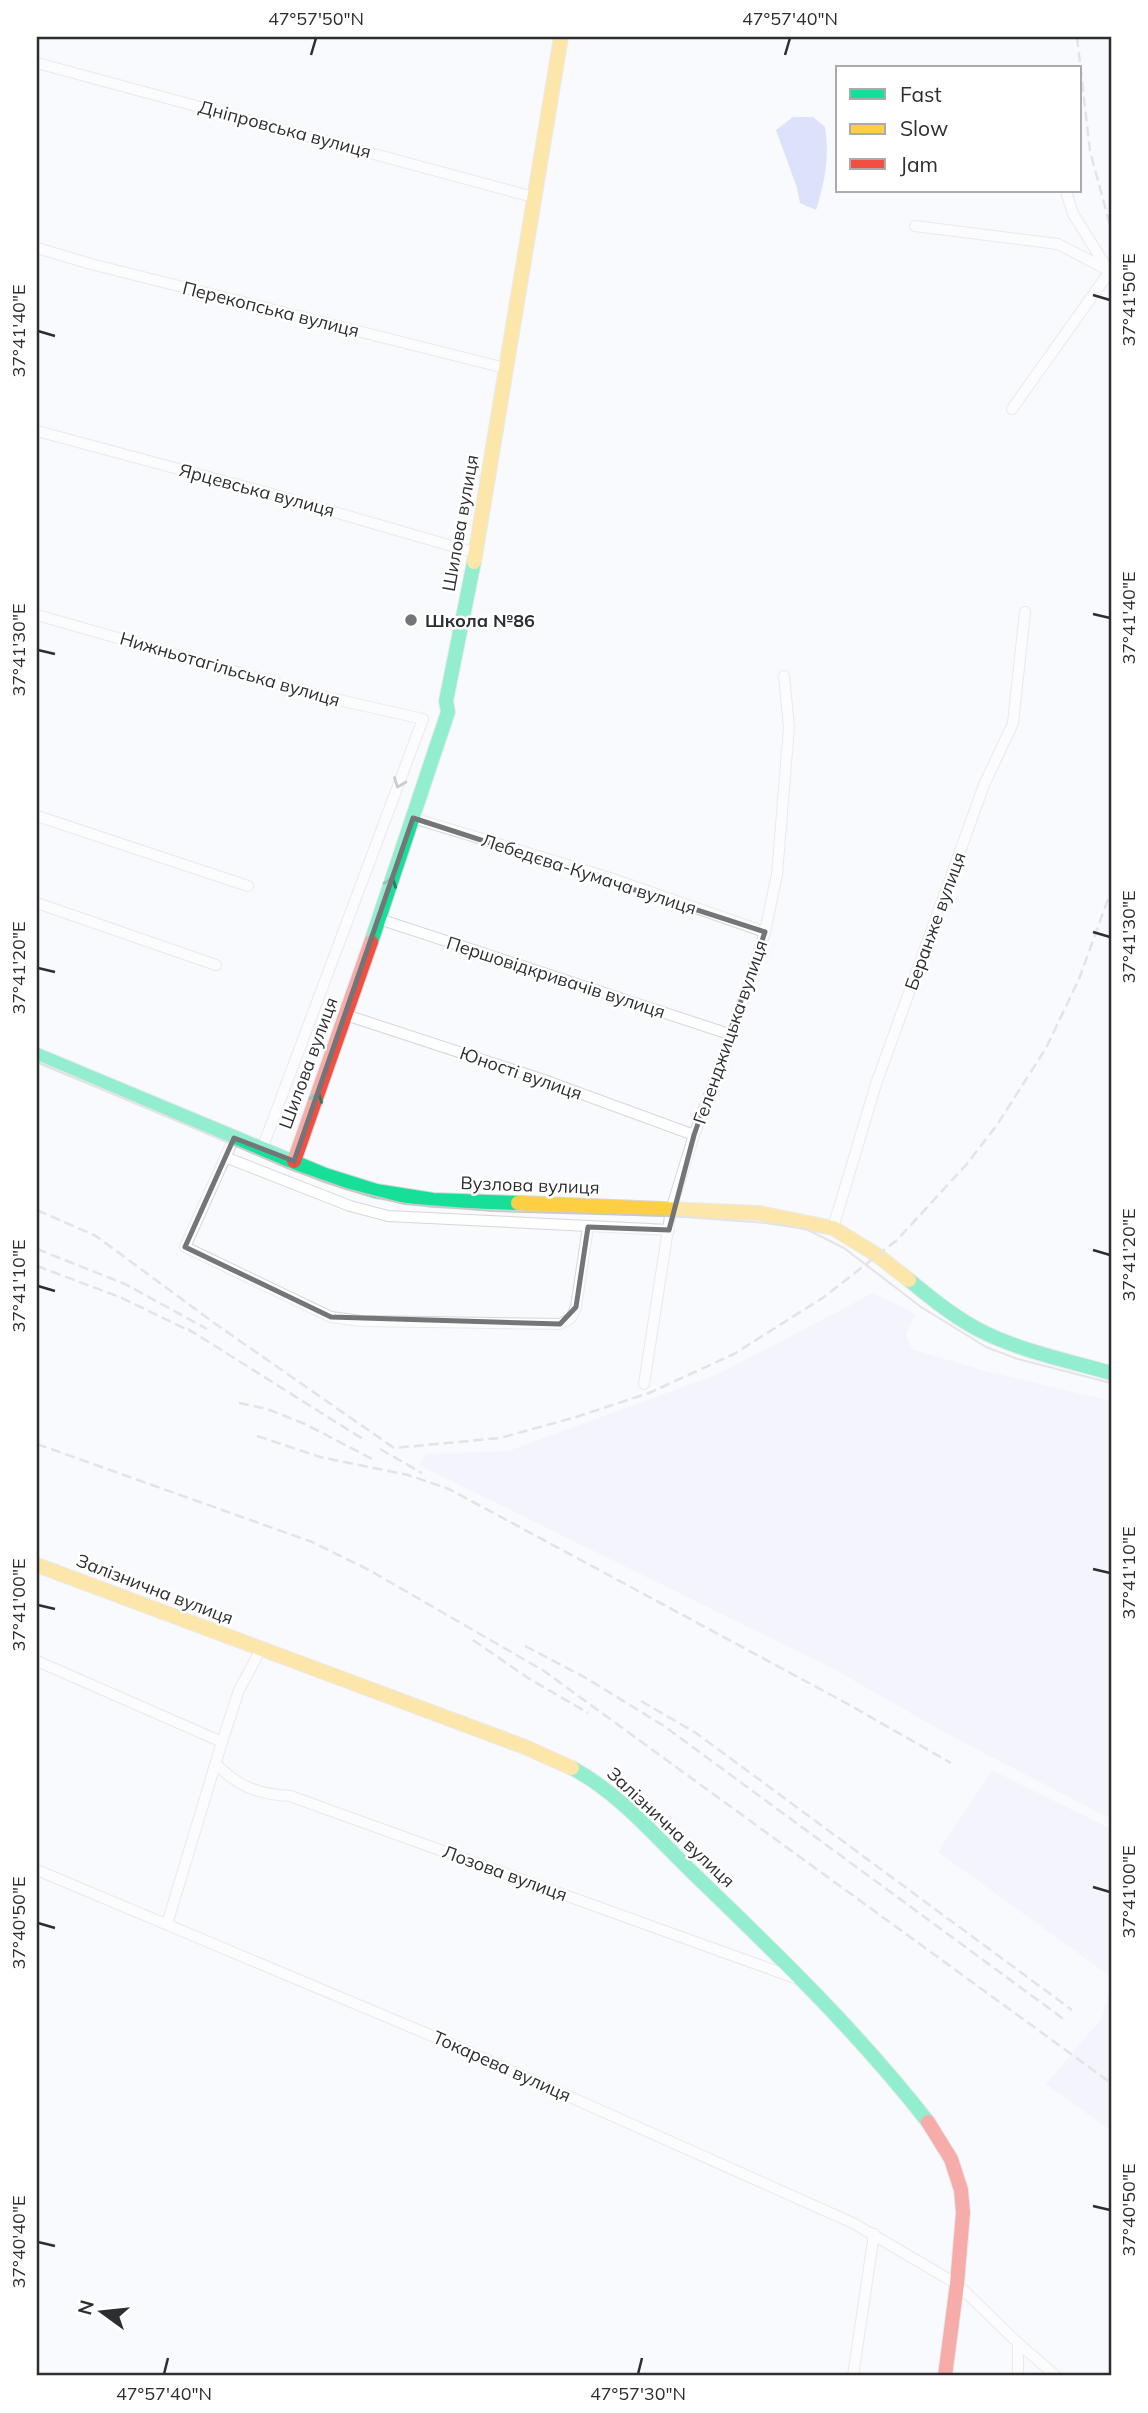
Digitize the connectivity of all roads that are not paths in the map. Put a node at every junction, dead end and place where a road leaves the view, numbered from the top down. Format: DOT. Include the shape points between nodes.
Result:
graph roads {
  1 [pos="561,37"];
  2 [pos="37,64"];
  3 [pos="1066,192"];
  4 [pos="533,197"];
  5 [pos="915,226"];
  6 [pos="37,248"];
  7 [pos="1110,270"];
  8 [pos="505,368"];
  9 [pos="1012,409"];
  10 [pos="37,431"];
  11 [pos="476,552"];
  12 [pos="1025,612"];
  13 [pos="37,615"];
  14 [pos="783,676"];
  15 [pos="424,719"];
  16 [pos="37,816"];
  17 [pos="413,818"];
  18 [pos="248,886"];
  19 [pos="37,903"];
  20 [pos="379,919"];
  21 [pos="765,932"];
  22 [pos="216,965"];
  23 [pos="346,1015"];
  24 [pos="732,1035"];
  25 [pos="37,1055"];
  26 [pos="694,1135"];
  27 [pos="234,1138"];
  28 [pos="262,1149"];
  29 [pos="225,1157"];
  30 [pos="294,1161"];
  31 [pos="671,1210"];
  32 [pos="588,1227"];
  33 [pos="833,1228"];
  34 [pos="669,1230"];
  35 [pos="1111,1373"];
  36 [pos="644,1384"];
  37 [pos="37,1565"];
  38 [pos="261,1650"];
  39 [pos="37,1661"];
  40 [pos="222,1742"];
  41 [pos="216,1764"];
  42 [pos="37,1870"];
  43 [pos="167,1924"];
  44 [pos="798,1979"];
  45 [pos="874,2234"];
  46 [pos="957,2284"];
  47 [pos="1018,2343"];
  48 [pos="853,2376"];
  49 [pos="945,2376"];
  50 [pos="1018,2376"];
  51 [pos="1056,2376"];
  1 -- 4 [label="street, Шилова вулиця"];
  2 -- 4 [label="street, Дніпровська вулиця"];
  3 -- 7 [label="street" via="1073,214"];
  4 -- 8 [label="street, Шилова вулиця"];
  5 -- 7 [label="street" via="1058,244"];
  6 -- 8 [label="street, Перекопська вулиця"];
  7 -- 9 [label="street"];
  8 -- 11 [label="street, Шилова вулиця"];
  10 -- 11 [label="street, Ярцевська вулиця"];
  11 -- 17 [label="street, Шилова вулиця" via="447,712"];
  12 -- 33 [label="street, Беранже вулиця" via="1013,723 984,785 876,1084"];
  13 -- 15 [label="street, Нижньотагільська вулиця" via="321,695"];
  14 -- 21 [label="street, Геленджицька вулиця" via="789,727 777,874"];
  15 -- 28 [label="street, Шилова вулиця, one-way"];
  16 -- 18 [label="street"];
  20 -- 17 [label="street, Шилова вулиця, one-way"];
  17 -- 21 [label="street, Лебедєва-Кумача вулиця" via="610,878"];
  19 -- 22 [label="street"];
  20 -- 23 [label="street, Шилова вулиця"];
  20 -- 24 [label="street, Першовідкривачів вулиця"];
  21 -- 24 [label="street, Геленджицька вулиця"];
  23 -- 26 [label="street, Юності вулиця"];
  30 -- 23 [label="street, Шилова вулиця, one-way"];
  24 -- 26 [label="street, Геленджицька вулиця"];
  25 -- 27 [label="street, Вузлова вулиця"];
  26 -- 31 [label="street, Геленджицька вулиця"];
  27 -- 28 [label="street, Вузлова вулиця"];
  27 -- 29 [label="street"];
  28 -- 30 [label="street, Вузлова вулиця"];
  29 -- 32 [label="street" via="350,1206 388,1216"];
  29 -- 32 [label="street" via="185,1247 331,1317 560,1324 571,1318 576,1307"];
  30 -- 31 [label="street, Вузлова вулиця" via="376,1191 417,1198"];
  31 -- 33 [label="street, Вузлова вулиця" via="759,1213"];
  31 -- 34 [label="street, Геленджицька вулиця"];
  32 -- 34 [label="street"];
  33 -- 35 [label="street" via="983,1332 1027,1350"];
  34 -- 36 [label="street, Геленджицька вулиця"];
  37 -- 38 [label="street, Залізнична вулиця"];
  38 -- 40 [label="street" via="239,1690"];
  38 -- 44 [label="street, Залізнична вулиця" via="575,1769 610,1792"];
  39 -- 40 [label="street"];
  40 -- 41 [label="street"];
  41 -- 43 [label="street"];
  41 -- 44 [label="street, Лозова вулиця" via="237,1783 258,1791 290,1797"];
  42 -- 43 [label="street, Токарева вулиця"];
  43 -- 45 [label="street, Токарева вулиця" via="461,2048"];
  44 -- 46 [label="street, Залізнична вулиця" via="889,2072 951,2159 963,2213"];
  45 -- 46 [label="street, Токарева вулиця"];
  45 -- 48 [label="street"];
  46 -- 47 [label="street, Токарева вулиця"];
  46 -- 49 [label="street, Залізнична вулиця"];
  47 -- 50 [label="street"];
  47 -- 51 [label="street, Токарева вулиця"];
}
